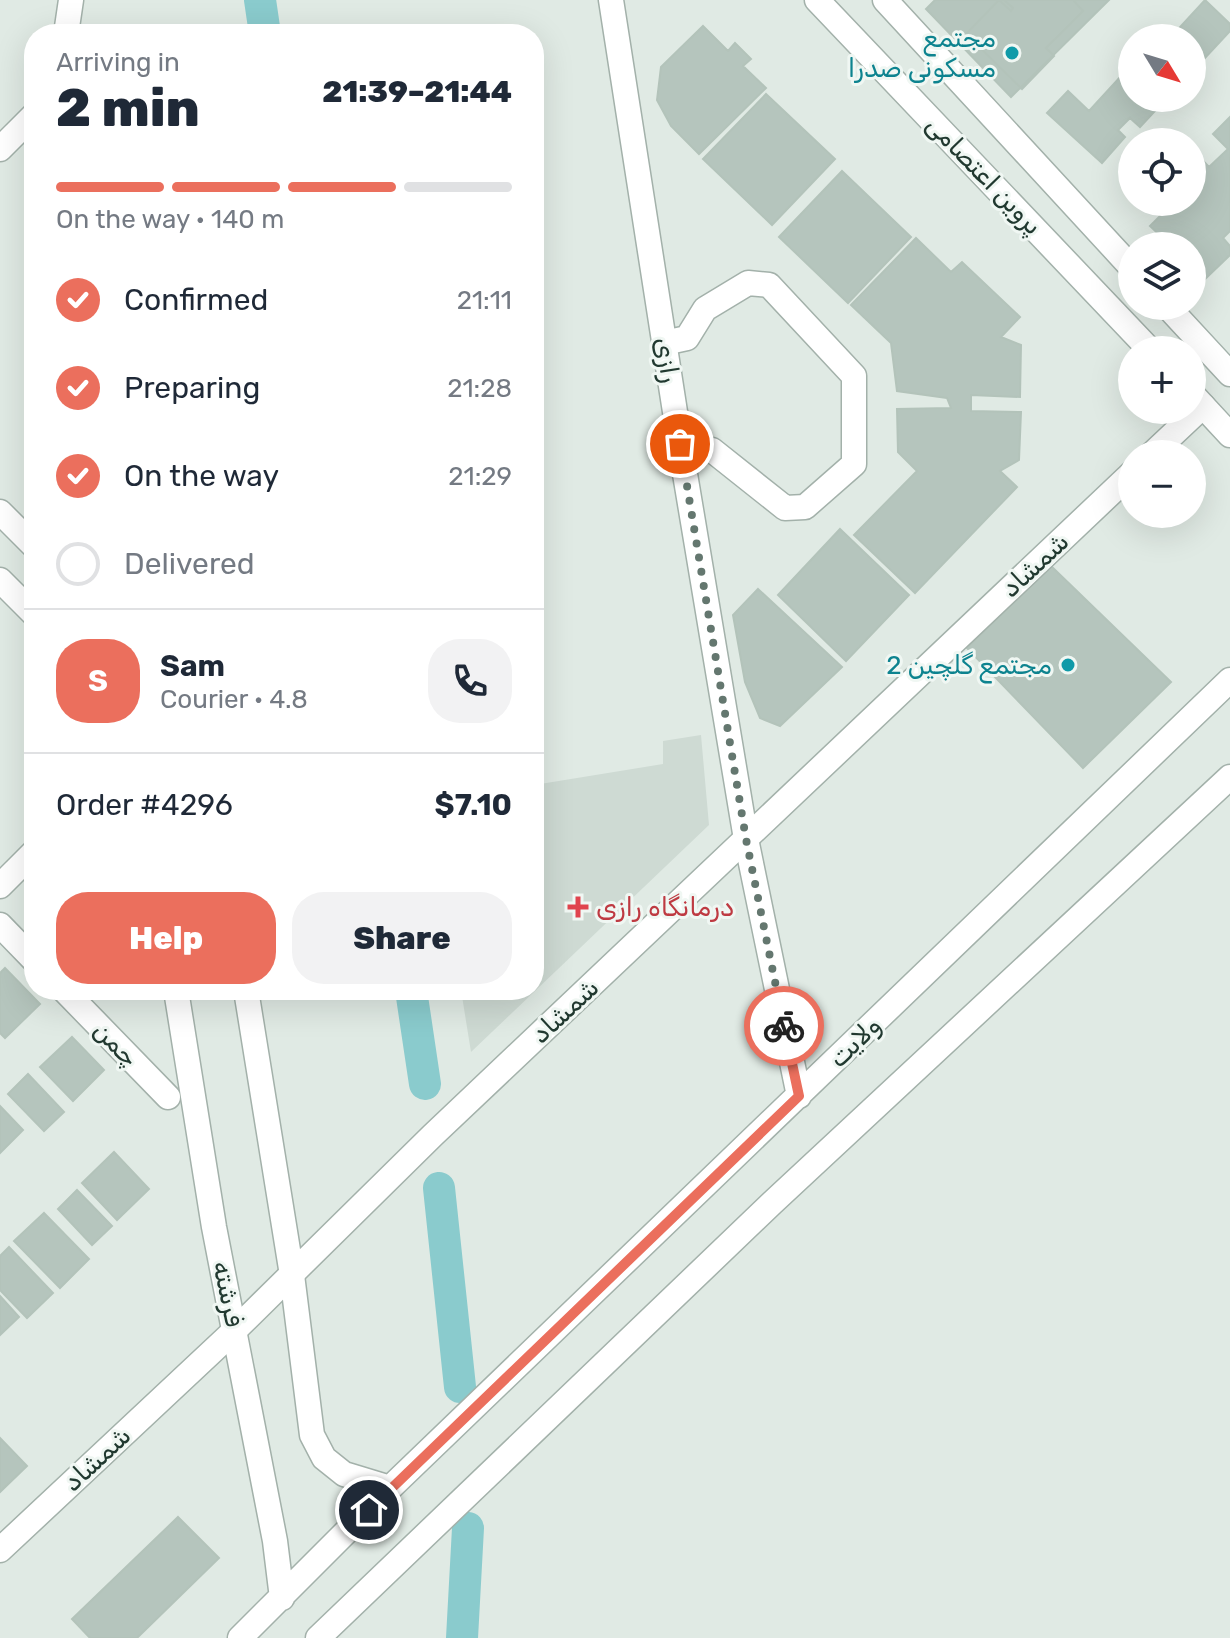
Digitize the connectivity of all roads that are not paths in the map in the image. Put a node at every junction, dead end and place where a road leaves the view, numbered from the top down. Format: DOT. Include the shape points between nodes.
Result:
graph roads {
  1 [pos="71,0"];
  2 [pos="611,0"];
  3 [pos="817,0"];
  4 [pos="885,0"];
  5 [pos="67,24"];
  6 [pos="24,125"];
  7 [pos="0,149"];
  8 [pos="1118,253"];
  9 [pos="1180,320"];
  10 [pos="1137,336"];
  11 [pos="664,343"];
  12 [pos="1230,374"];
  13 [pos="1206,409"];
  14 [pos="1178,424"];
  15 [pos="1230,435"];
  16 [pos="1164,440"];
  17 [pos="680,444"];
  18 [pos="1118,486"];
  19 [pos="0,512"];
  20 [pos="24,536"];
  21 [pos="0,580"];
  22 [pos="24,604"];
  23 [pos="1230,680"];
  24 [pos="1230,777"];
  25 [pos="746,839"];
  26 [pos="24,862"];
  27 [pos="0,886"];
  28 [pos="0,925"];
  29 [pos="24,950"];
  30 [pos="74,1000"];
  31 [pos="178,1000"];
  32 [pos="248,1000"];
  33 [pos="799,1096"];
  34 [pos="168,1097"];
  35 [pos="292,1275"];
  36 [pos="235,1330"];
  37 [pos="390,1488"];
  38 [pos="0,1550"];
  39 [pos="282,1598"];
  40 [pos="240,1638"];
  41 [pos="318,1638"];
  1 -- 5 [label="street"];
  2 -- 11 [label="street, رازی"];
  3 -- 10 [label="street, پروین اعتصامی"];
  4 -- 8 [label="street, پروین اعتصامی"];
  6 -- 7 [label="street"];
  9 -- 12 [label="street"];
  11 -- 17 [label="street, رازی"];
  11 -- 17 [label="street" via="687,338 705,309 748,283 769,285 854,376 854,464 805,507 785,508 712,450"];
  13 -- 15 [label="street"];
  14 -- 16 [label="street"];
  17 -- 25 [label="street, رازی"];
  18 -- 25 [label="street, شمشاد"];
  19 -- 20 [label="street"];
  21 -- 22 [label="street"];
  23 -- 33 [label="street, ولایت"];
  24 -- 41 [label="street" via="772,1203"];
  25 -- 33 [label="street, رازی"];
  25 -- 35 [label="street, شمشاد"];
  26 -- 27 [label="street"];
  28 -- 29 [label="street"];
  30 -- 34 [label="street, چمن"];
  31 -- 36 [label="street, فرشته"];
  32 -- 35 [label="street"];
  33 -- 37 [label="street, ولایت"];
  35 -- 36 [label="street, شمشاد"];
  35 -- 37 [label="street" via="312,1435 324,1458 344,1474"];
  36 -- 38 [label="street, شمشاد"];
  36 -- 39 [label="street, فرشته"];
  37 -- 39 [label="street, ولایت"];
  39 -- 40 [label="street, ولایت"];
}
